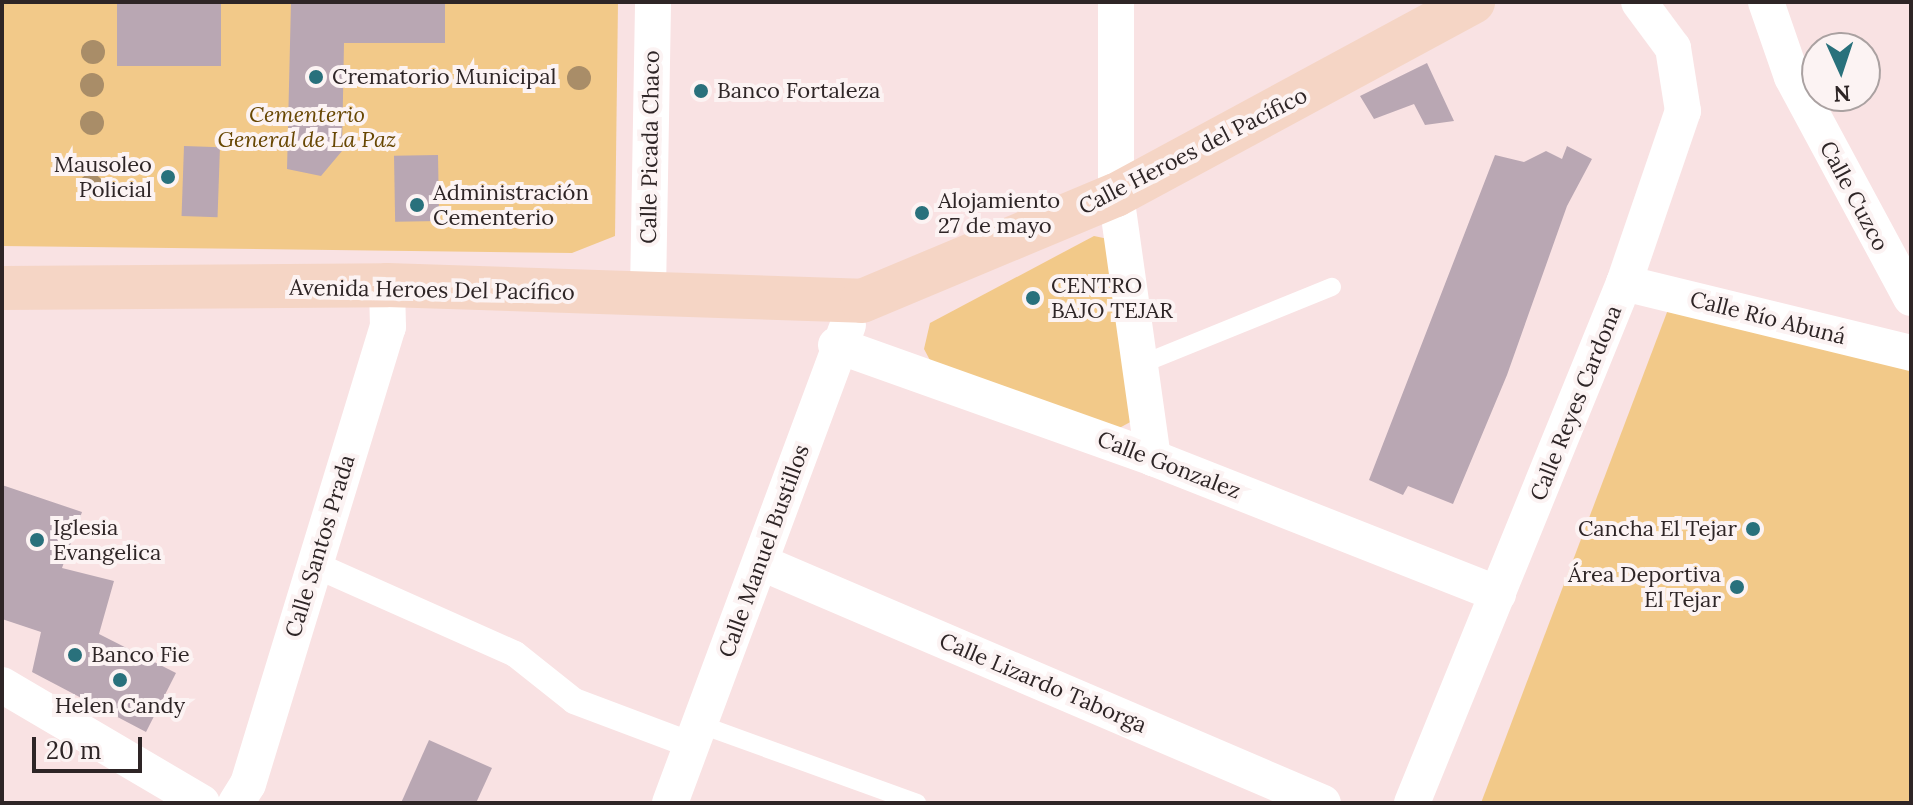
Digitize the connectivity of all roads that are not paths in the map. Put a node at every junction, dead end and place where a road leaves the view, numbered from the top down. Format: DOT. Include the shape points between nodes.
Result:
graph roads {
  1 [pos="653,2"];
  2 [pos="1116,2"];
  3 [pos="1473,2"];
  4 [pos="1639,2"];
  5 [pos="1766,2"];
  6 [pos="1116,195"];
  7 [pos="1624,283"];
  8 [pos="387,285"];
  9 [pos="1332,287"];
  10 [pos="2,288"];
  11 [pos="648,292"];
  12 [pos="1911,298"];
  13 [pos="862,301"];
  14 [pos="836,345"];
  15 [pos="1910,350"];
  16 [pos="1142,364"];
  17 [pos="1153,458"];
  18 [pos="762,563"];
  19 [pos="313,564"];
  20 [pos="1498,594"];
  21 [pos="2,685"];
  22 [pos="695,734"];
  23 [pos="185,799"];
  24 [pos="236,803"];
  25 [pos="670,803"];
  26 [pos="917,803"];
  27 [pos="1323,803"];
  28 [pos="1412,803"];
  1 -- 11 [label="street, Calle Picada Chaco"];
  2 -- 6 [label="street"];
  3 -- 6 [label="main road, Calle Heroes del Pacífico"];
  4 -- 7 [label="street, Calle Reyes Cardona" via="1673,48 1683,111"];
  5 -- 12 [label="street, Calle Cuzco" via="1792,77"];
  6 -- 13 [label="main road, Calle Heroes del Pacífico"];
  6 -- 16 [label="street"];
  7 -- 15 [label="street, Calle Río Abuná"];
  7 -- 20 [label="street, Calle Reyes Cardona"];
  8 -- 10 [label="main road, Avenida Heroes Del Pacífico"];
  8 -- 11 [label="main road, Avenida Heroes Del Pacífico"];
  8 -- 19 [label="street, Calle Santos Prada" via="388,327"];
  9 -- 16 [label="lane"];
  11 -- 13 [label="main road, Avenida Heroes Del Pacífico"];
  13 -- 14 [label="street, Calle Manuel Bustillos"];
  14 -- 17 [label="street, Calle Gonzalez"];
  14 -- 18 [label="street, Calle Manuel Bustillos"];
  16 -- 17 [label="street"];
  17 -- 20 [label="street, Calle Gonzalez"];
  18 -- 22 [label="street, Calle Manuel Bustillos"];
  18 -- 27 [label="street, Calle Lizardo Taborga"];
  19 -- 22 [label="street" via="515,654 574,701"];
  19 -- 24 [label="street, Calle Santos Prada" via="248,784"];
  20 -- 28 [label="street, Calle Reyes Cardona"];
  21 -- 23 [label="street"];
  22 -- 25 [label="street, Calle Manuel Bustillos"];
  22 -- 26 [label="lane"];
}
